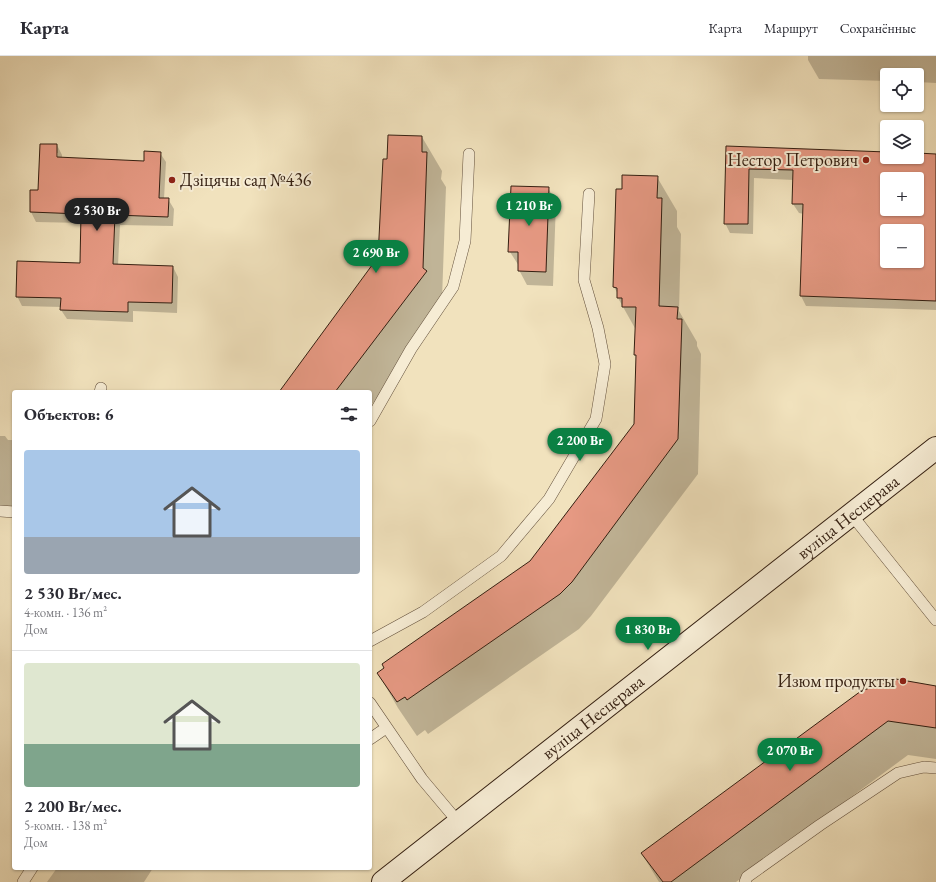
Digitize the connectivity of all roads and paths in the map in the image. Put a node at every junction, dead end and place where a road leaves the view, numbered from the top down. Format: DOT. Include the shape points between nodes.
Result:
graph roads {
  1 [pos="468,154"];
  2 [pos="589,194"];
  3 [pos="372,417"];
  4 [pos="936,448"];
  5 [pos="0,511"];
  6 [pos="12,512"];
  7 [pos="851,514"];
  8 [pos="936,620"];
  9 [pos="372,640"];
  10 [pos="372,706"];
  11 [pos="386,728"];
  12 [pos="372,738"];
  13 [pos="936,768"];
  14 [pos="459,823"];
  15 [pos="31,870"];
  16 [pos="23,882"];
  17 [pos="383,882"];
  18 [pos="745,882"];
  1 -- 3 [label="lane" via="465,241 453,287 411,349"];
  2 -- 9 [label="lane" via="584,280 605,364 596,419 549,499 501,556 423,612"];
  4 -- 7 [label="main road, вуліца Несцерава"];
  5 -- 6 [label="lane"];
  7 -- 8 [label="lane"];
  7 -- 14 [label="main road, вуліца Несцерава"];
  10 -- 11 [label="lane"];
  11 -- 12 [label="lane"];
  11 -- 14 [label="lane" via="422,779"];
  13 -- 18 [label="lane" via="924,767 898,773 747,877"];
  14 -- 17 [label="main road, вуліца Несцерава"];
  15 -- 16 [label="lane"];
}
